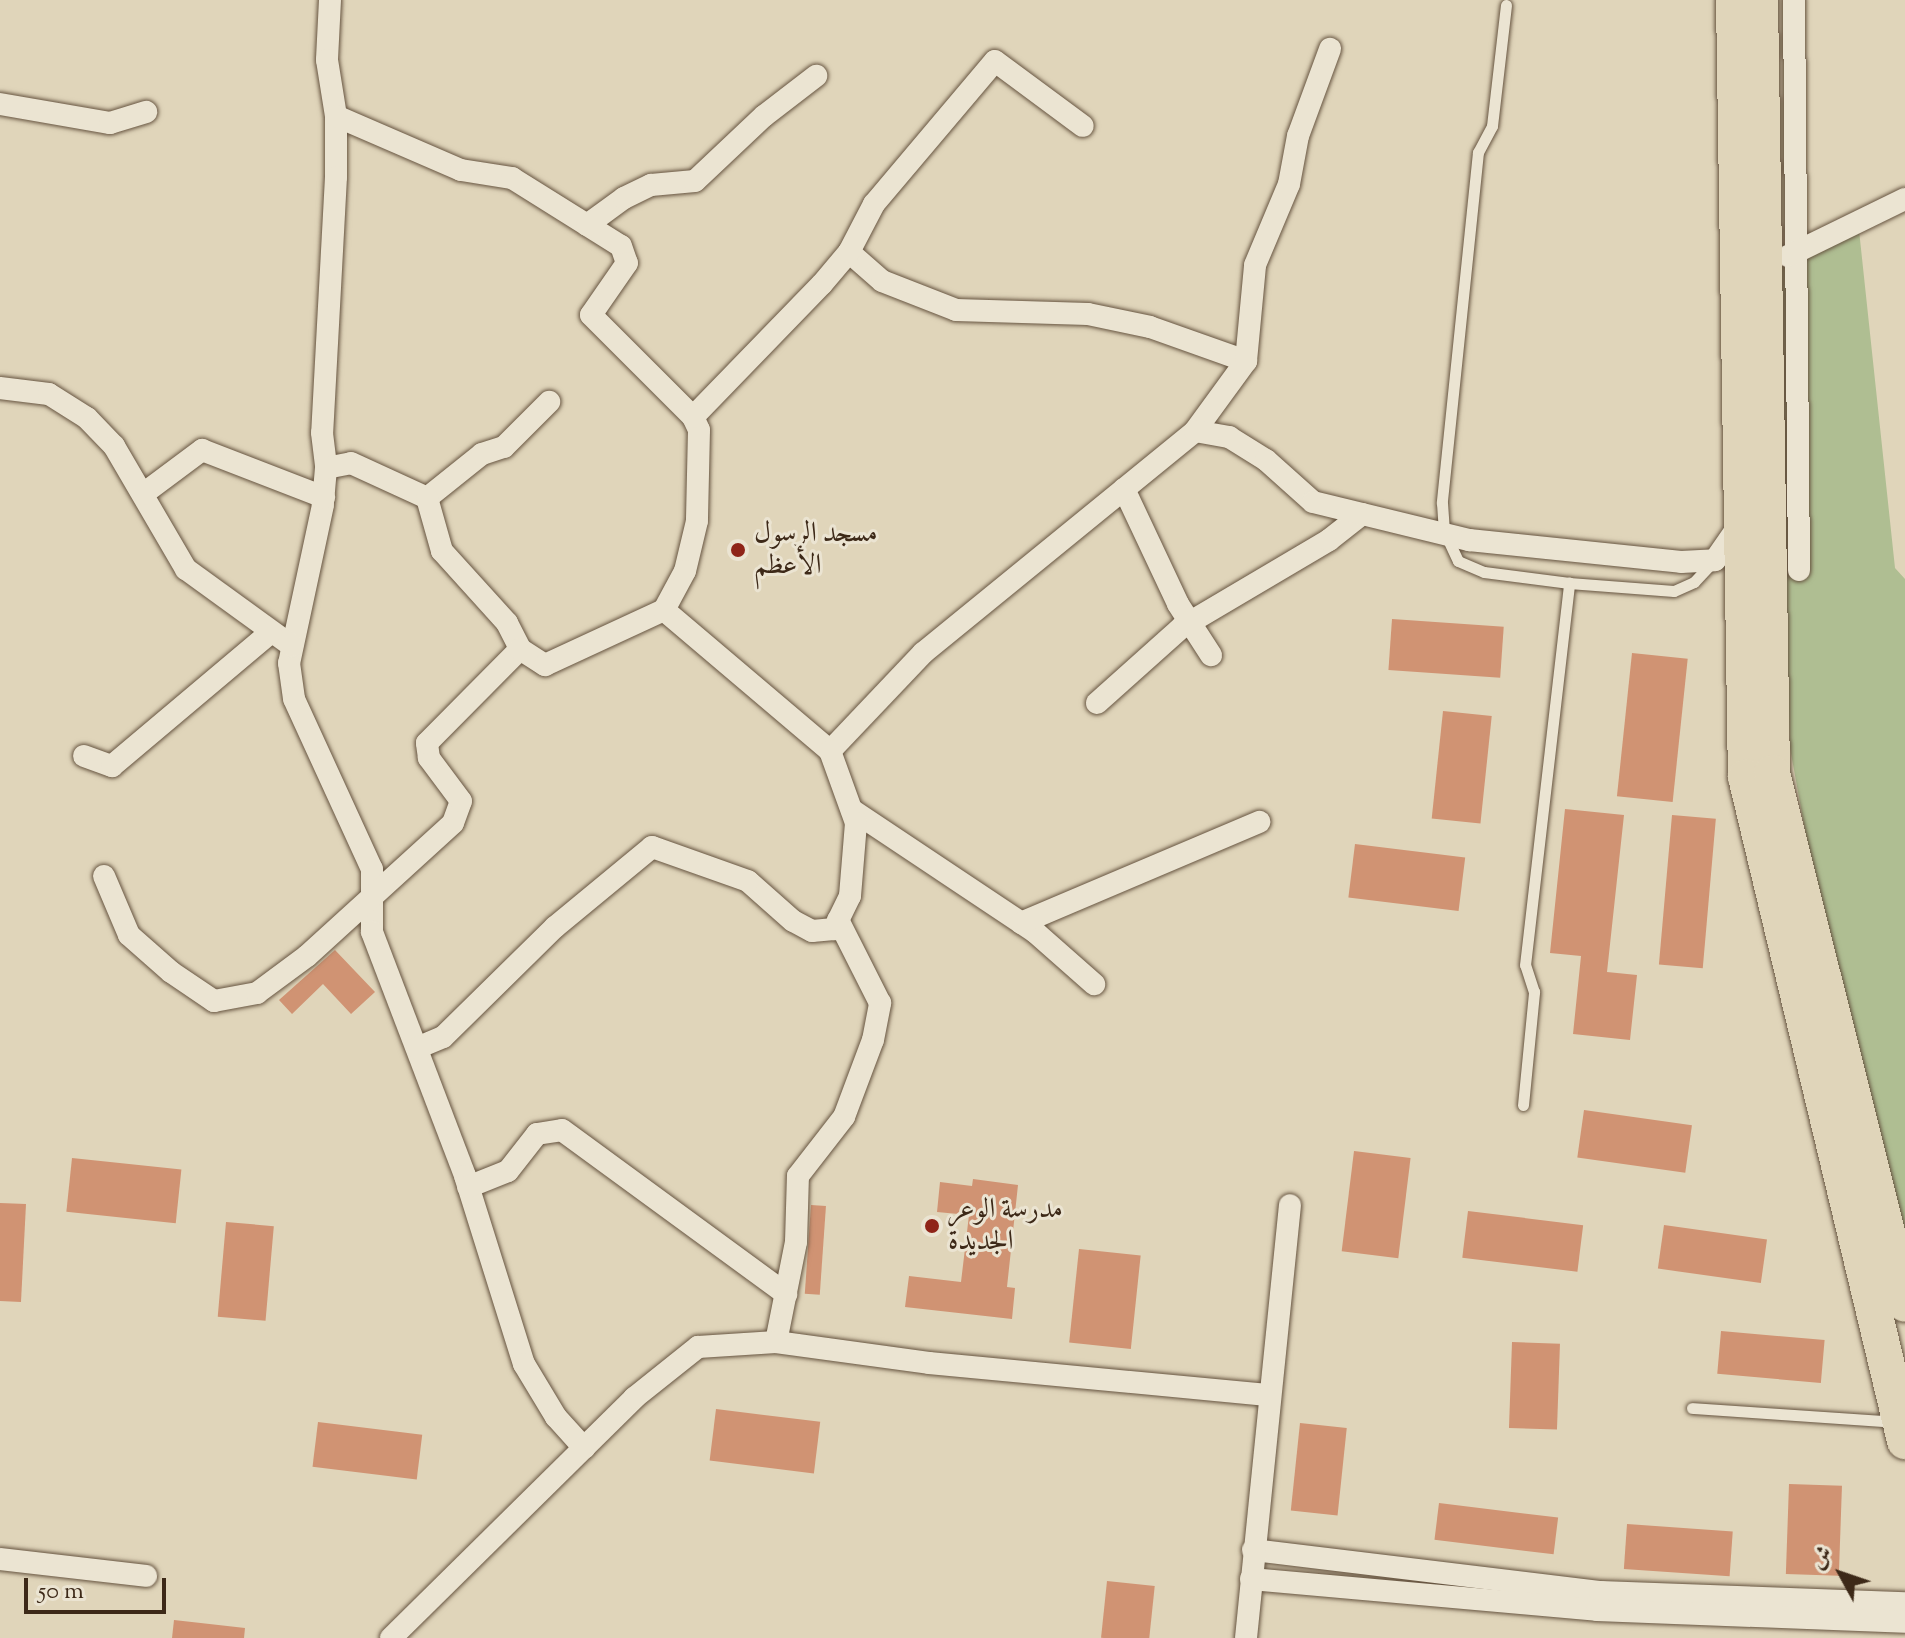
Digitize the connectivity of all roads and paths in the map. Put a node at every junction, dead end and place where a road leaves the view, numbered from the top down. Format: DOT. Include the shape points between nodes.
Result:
graph roads {
  1 [pos="330,0"];
  2 [pos="1734,0"];
  3 [pos="1760,0"];
  4 [pos="1794,0"];
  5 [pos="1506,5"];
  6 [pos="1330,49"];
  7 [pos="816,76"];
  8 [pos="0,104"];
  9 [pos="146,112"];
  10 [pos="336,116"];
  11 [pos="1083,126"];
  12 [pos="1905,199"];
  13 [pos="587,225"];
  14 [pos="849,252"];
  15 [pos="1780,258"];
  16 [pos="1246,361"];
  17 [pos="0,388"];
  18 [pos="549,402"];
  19 [pos="693,417"];
  20 [pos="1195,431"];
  21 [pos="326,468"];
  22 [pos="1124,489"];
  23 [pos="143,494"];
  24 [pos="324,497"];
  25 [pos="427,498"];
  26 [pos="1362,514"];
  27 [pos="1741,523"];
  28 [pos="1444,531"];
  29 [pos="1715,560"];
  30 [pos="1799,570"];
  31 [pos="1569,583"];
  32 [pos="664,610"];
  33 [pos="1191,622"];
  34 [pos="271,632"];
  35 [pos="292,646"];
  36 [pos="520,649"];
  37 [pos="1211,655"];
  38 [pos="1097,703"];
  39 [pos="830,751"];
  40 [pos="84,756"];
  41 [pos="852,810"];
  42 [pos="1259,822"];
  43 [pos="104,876"];
  44 [pos="373,891"];
  45 [pos="838,920"];
  46 [pos="1021,923"];
  47 [pos="1094,984"];
  48 [pos="417,1048"];
  49 [pos="1523,1105"];
  50 [pos="468,1187"];
  51 [pos="1290,1205"];
  52 [pos="786,1294"];
  53 [pos="1905,1304"];
  54 [pos="776,1342"];
  55 [pos="1267,1395"];
  56 [pos="1692,1408"];
  57 [pos="1903,1432"];
  58 [pos="584,1448"];
  59 [pos="1253,1550"];
  60 [pos="0,1559"];
  61 [pos="146,1576"];
  62 [pos="1251,1579"];
  63 [pos="1905,1603"];
  64 [pos="1905,1622"];
  65 [pos="391,1638"];
  66 [pos="1246,1638"];
  1 -- 10 [label="street" via="327,60"];
  2 -- 27 [label="main road"];
  3 -- 15 [label="main road"];
  4 -- 15 [label="street"];
  5 -- 28 [label="lane" via="1492,126 1478,152 1442,503"];
  6 -- 16 [label="street" via="1298,136 1289,184 1255,265"];
  7 -- 13 [label="street" via="695,181 651,185"];
  8 -- 9 [label="street" via="110,123"];
  10 -- 13 [label="street" via="461,170 512,178"];
  10 -- 21 [label="street" via="335,249 322,433"];
  11 -- 14 [label="street" via="995,61 874,204"];
  12 -- 15 [label="street"];
  13 -- 19 [label="street" via="621,246 627,263 591,315"];
  14 -- 16 [label="street" via="882,281 956,310 1088,314 1150,327"];
  14 -- 19 [label="street"];
  15 -- 30 [label="street"];
  15 -- 53 [label="main road" via="1772,773"];
  16 -- 20 [label="street"];
  17 -- 23 [label="street" via="49,394 87,418 114,446"];
  18 -- 25 [label="street" via="504,447 482,454"];
  19 -- 32 [label="street" via="699,430 697,521 685,571"];
  20 -- 22 [label="street"];
  20 -- 26 [label="street" via="1229,437 1266,460 1313,502"];
  21 -- 24 [label="street"];
  21 -- 25 [label="street" via="351,463"];
  22 -- 33 [label="street"];
  22 -- 39 [label="street" via="923,653"];
  23 -- 24 [label="street" via="202,450"];
  23 -- 34 [label="street" via="186,569"];
  24 -- 35 [label="street"];
  25 -- 36 [label="street" via="442,551 507,623"];
  26 -- 28 [label="street"];
  26 -- 33 [label="street" via="1329,540"];
  27 -- 29 [label="street"];
  27 -- 57 [label="main road" via="1746,777"];
  28 -- 29 [label="street" via="1469,540 1681,562"];
  28 -- 31 [label="lane" via="1458,561 1484,572"];
  29 -- 31 [label="lane" via="1694,582 1674,591"];
  31 -- 49 [label="lane" via="1525,965 1534,992"];
  32 -- 36 [label="street" via="545,665"];
  32 -- 39 [label="street"];
  33 -- 37 [label="street"];
  33 -- 38 [label="street"];
  34 -- 35 [label="street"];
  34 -- 40 [label="street" via="112,766"];
  35 -- 44 [label="street" via="294,699 372,869"];
  36 -- 44 [label="street" via="427,743 429,758 461,801 453,823"];
  39 -- 41 [label="street"];
  41 -- 45 [label="street" via="856,856 850,896"];
  41 -- 46 [label="street"];
  42 -- 46 [label="street"];
  43 -- 44 [label="street" via="129,935 214,1001 257,993 307,956"];
  44 -- 48 [label="street" via="372,932"];
  45 -- 48 [label="street" via="834,929 812,931 748,881 652,847 555,927 443,1037"];
  45 -- 52 [label="street" via="880,1003 873,1040 844,1117 798,1176 796,1242"];
  46 -- 47 [label="street"];
  48 -- 50 [label="street"];
  50 -- 52 [label="street" via="508,1171 537,1134 562,1130"];
  50 -- 58 [label="street" via="524,1364 556,1417"];
  51 -- 55 [label="street"];
  52 -- 54 [label="street"];
  54 -- 55 [label="street" via="929,1363"];
  54 -- 58 [label="street" via="698,1347"];
  55 -- 59 [label="street"];
  56 -- 57 [label="lane"];
  58 -- 65 [label="street"];
  59 -- 62 [label="street"];
  59 -- 63 [label="street" via="1600,1592"];
  60 -- 61 [label="street"];
  62 -- 64 [label="street" via="1597,1610"];
  62 -- 66 [label="street"];
}
